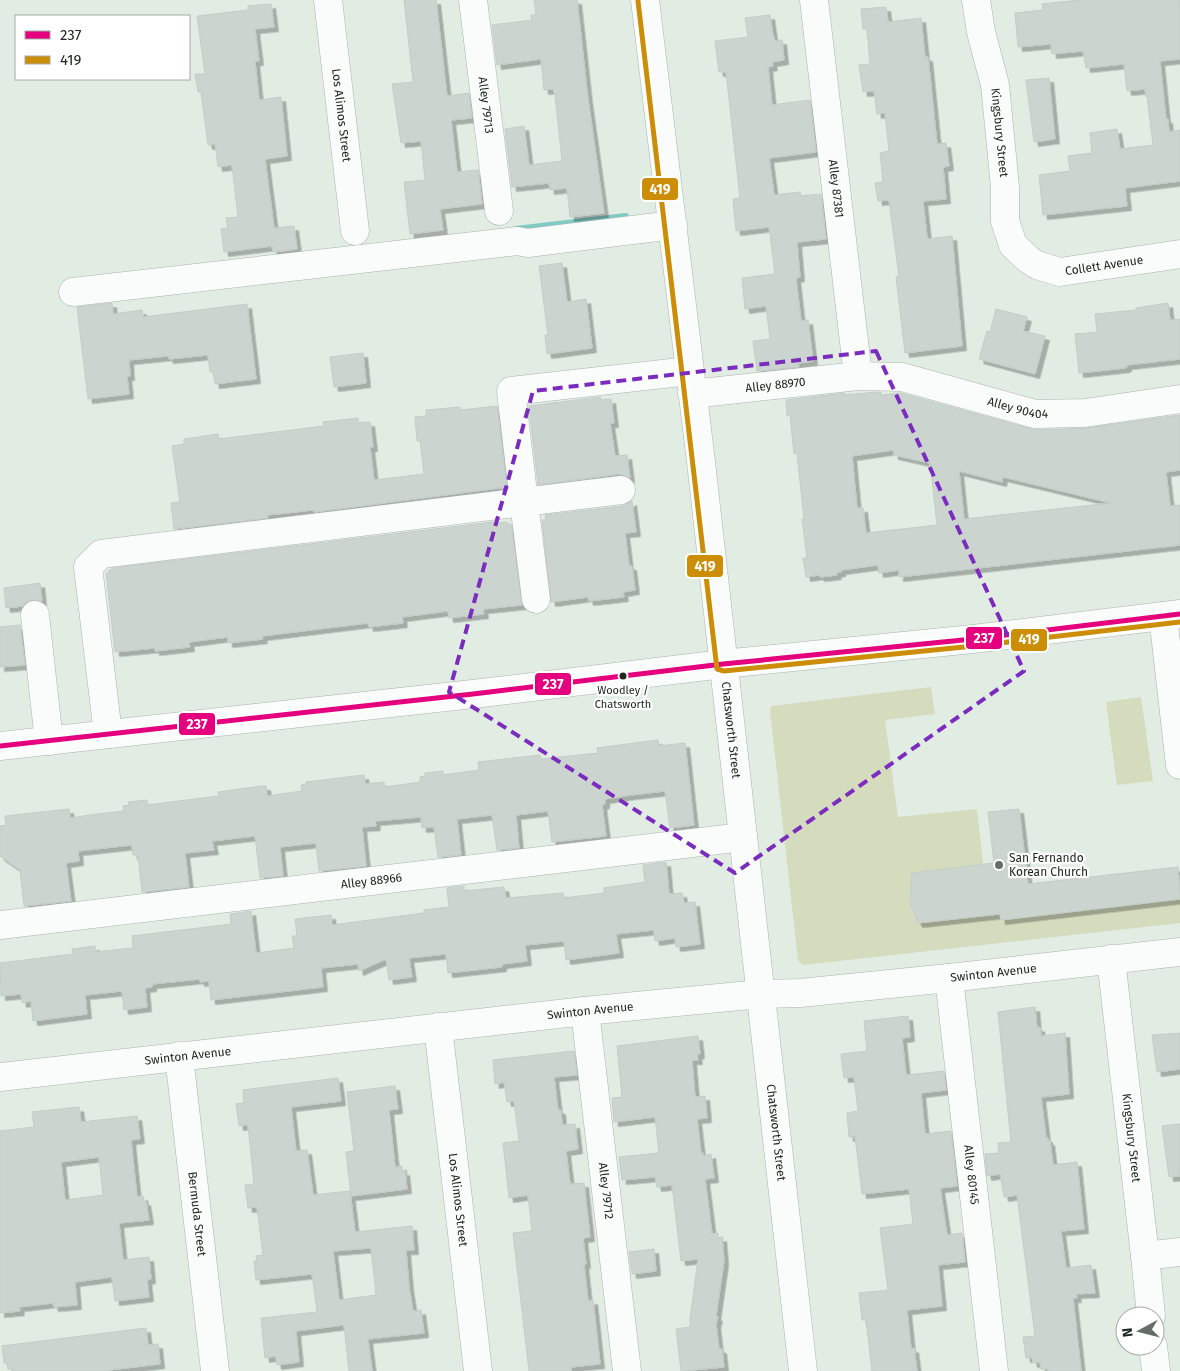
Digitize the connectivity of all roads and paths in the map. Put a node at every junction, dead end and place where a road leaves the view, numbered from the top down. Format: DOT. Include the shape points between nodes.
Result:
graph roads {
  1 [pos="328,0"];
  2 [pos="474,0"];
  3 [pos="645,0"];
  4 [pos="814,0"];
  5 [pos="976,0"];
  6 [pos="499,211"];
  7 [pos="673,225"];
  8 [pos="355,232"];
  9 [pos="1180,254"];
  10 [pos="1029,260"];
  11 [pos="73,292"];
  12 [pos="858,376"];
  13 [pos="691,383"];
  14 [pos="1180,399"];
  15 [pos="621,490"];
  16 [pos="524,502"];
  17 [pos="536,599"];
  18 [pos="1171,615"];
  19 [pos="35,616"];
  20 [pos="723,664"];
  21 [pos="108,734"];
  22 [pos="48,741"];
  23 [pos="0,746"];
  24 [pos="1180,765"];
  25 [pos="743,837"];
  26 [pos="0,925"];
  27 [pos="1180,952"];
  28 [pos="1111,959"];
  29 [pos="949,978"];
  30 [pos="760,994"];
  31 [pos="585,1011"];
  32 [pos="438,1027"];
  33 [pos="179,1056"];
  34 [pos="0,1077"];
  35 [pos="1180,1252"];
  36 [pos="1145,1256"];
  37 [pos="1150,1306"];
  38 [pos="1154,1356"];
  39 [pos="215,1371"];
  40 [pos="478,1371"];
  41 [pos="627,1371"];
  42 [pos="803,1371"];
  43 [pos="994,1371"];
  44 [pos="1156,1371"];
  1 -- 8 [label="street, Los Alimos Street"];
  2 -- 6 [label="street, Alley 79713"];
  3 -- 7 [label="street, Chatsworth Street"];
  4 -- 12 [label="street, Alley 87381"];
  5 -- 10 [label="street, Kingsbury Street" via="995,85 1005,221 1013,245"];
  7 -- 11 [label="street"];
  7 -- 13 [label="street, Chatsworth Street"];
  9 -- 10 [label="street, Collett Avenue" via="1060,272"];
  12 -- 13 [label="street, Alley 88970"];
  12 -- 14 [label="street, Alley 90404" via="902,377 1036,414 1085,413"];
  13 -- 16 [label="street, Alley 88970" via="511,391"];
  13 -- 20 [label="street, Chatsworth Street"];
  15 -- 16 [label="street"];
  16 -- 17 [label="street"];
  16 -- 21 [label="street" via="102,554 88,567"];
  18 -- 20 [label="street" via="973,640"];
  18 -- 24 [label="street"];
  19 -- 22 [label="street"];
  20 -- 21 [label="street"];
  20 -- 25 [label="street, Chatsworth Street"];
  21 -- 22 [label="street"];
  22 -- 23 [label="street"];
  25 -- 26 [label="street, Alley 88966"];
  25 -- 30 [label="street, Chatsworth Street"];
  27 -- 28 [label="street, Swinton Avenue"];
  28 -- 29 [label="street, Swinton Avenue"];
  28 -- 36 [label="street, Kingsbury Street"];
  29 -- 30 [label="street, Swinton Avenue"];
  29 -- 43 [label="street, Alley 80145"];
  30 -- 31 [label="street, Swinton Avenue"];
  30 -- 42 [label="street, Chatsworth Street"];
  31 -- 32 [label="street, Swinton Avenue"];
  31 -- 41 [label="street, Alley 79712"];
  32 -- 33 [label="street, Swinton Avenue"];
  32 -- 40 [label="street, Los Alimos Street"];
  33 -- 34 [label="street, Swinton Avenue"];
  33 -- 39 [label="street, Bermuda Street"];
  35 -- 36 [label="street"];
  36 -- 37 [label="street, Kingsbury Street"];
  38 -- 44 [label="street"];
}
